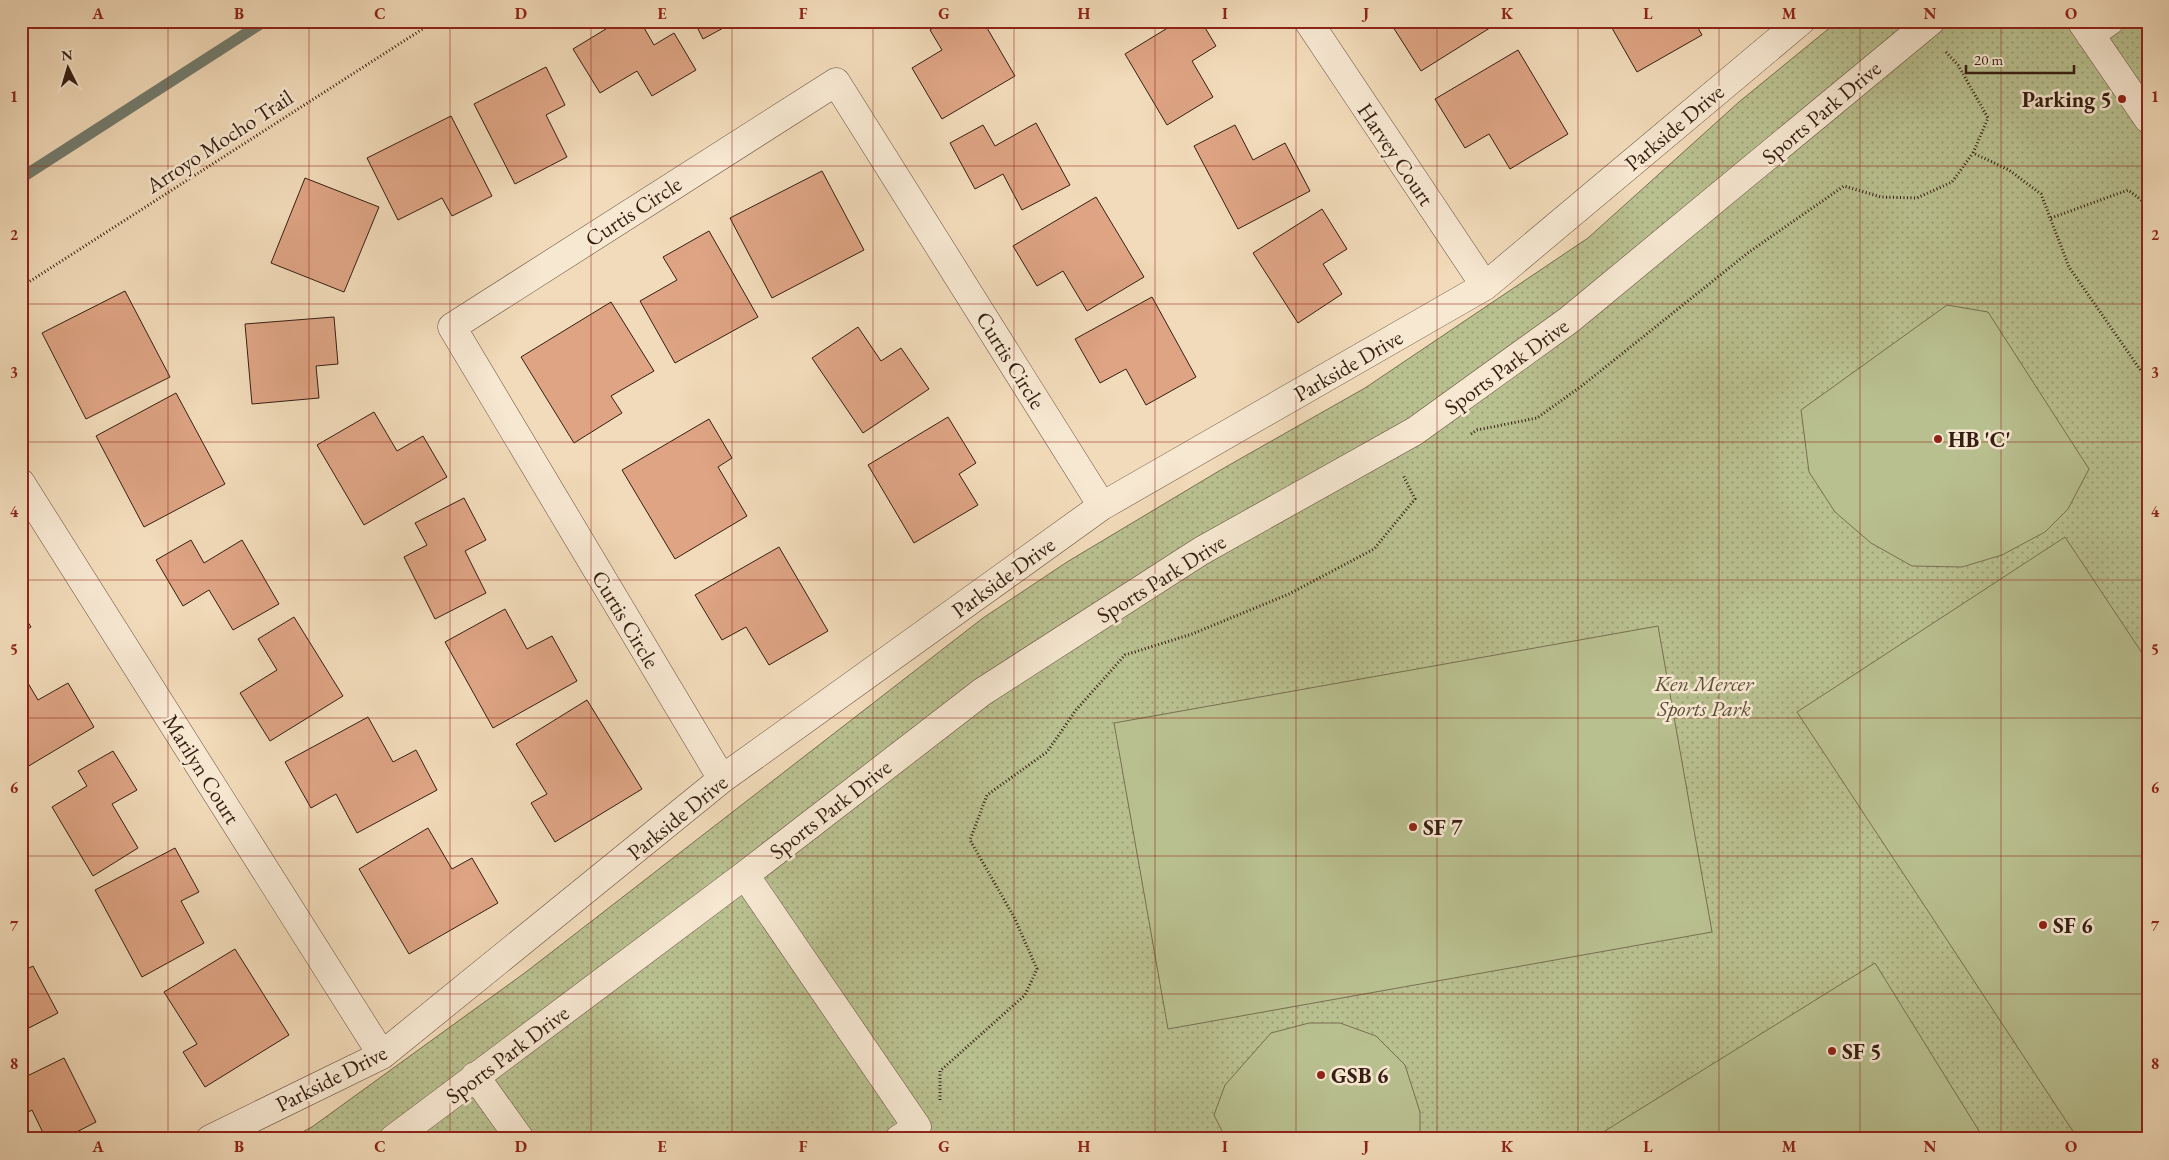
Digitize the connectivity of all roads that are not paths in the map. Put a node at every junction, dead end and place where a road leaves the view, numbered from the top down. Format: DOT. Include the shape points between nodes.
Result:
graph roads {
  1 [pos="1308,21"];
  2 [pos="1801,21"];
  3 [pos="1928,24"];
  4 [pos="2094,26"];
  5 [pos="2148,119"];
  6 [pos="1485,286"];
  7 [pos="21,483"];
  8 [pos="1102,506"];
  9 [pos="722,779"];
  10 [pos="744,875"];
  11 [pos="382,1055"];
  12 [pos="475,1076"];
  13 [pos="908,1133"];
  14 [pos="210,1139"];
  15 [pos="393,1139"];
  16 [pos="520,1139"];
  1 -- 6 [label="street, Harvey Court"];
  2 -- 6 [label="street, Parkside Drive"];
  3 -- 10 [label="street, Sports Park Drive" via="1569,320 1416,432 1201,550 982,692"];
  4 -- 5 [label="street"];
  6 -- 8 [label="street, Parkside Drive"];
  7 -- 11 [label="street, Marilyn Court"];
  8 -- 9 [label="street, Parkside Drive"];
  8 -- 9 [label="street, Curtis Circle" via="836,82 452,327"];
  9 -- 11 [label="street, Parkside Drive"];
  10 -- 12 [label="street, Sports Park Drive"];
  10 -- 13 [label="street"];
  11 -- 14 [label="street, Parkside Drive"];
  12 -- 15 [label="street, Sports Park Drive"];
  12 -- 16 [label="street"];
}
